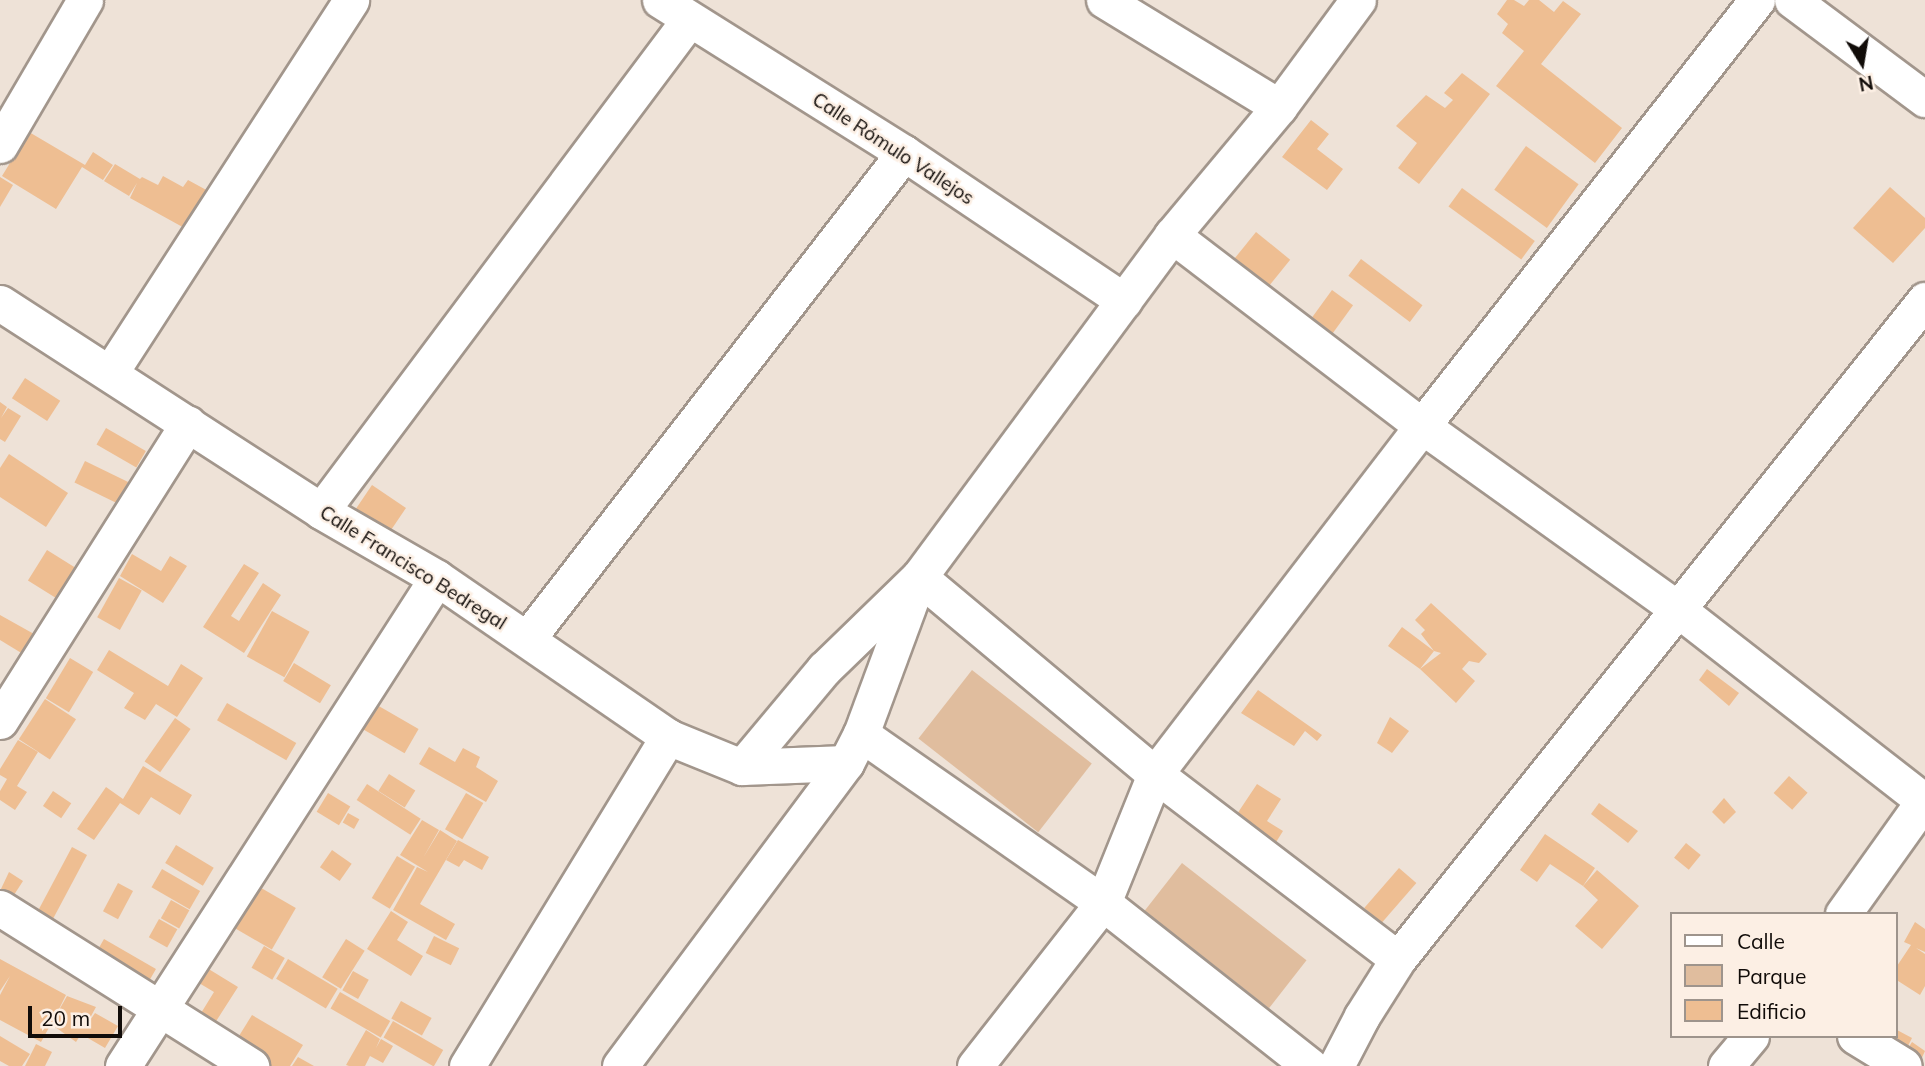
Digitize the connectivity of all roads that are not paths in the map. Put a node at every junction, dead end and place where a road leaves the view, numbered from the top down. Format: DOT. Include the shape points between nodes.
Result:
graph roads {
  1 [pos="85,0"];
  2 [pos="351,0"];
  3 [pos="660,0"];
  4 [pos="1104,0"];
  5 [pos="1358,0"];
  6 [pos="1757,0"];
  7 [pos="1792,0"];
  8 [pos="688,21"];
  9 [pos="1925,99"];
  10 [pos="1279,107"];
  11 [pos="0,145"];
  12 [pos="904,153"];
  13 [pos="1172,235"];
  14 [pos="1925,300"];
  15 [pos="1124,301"];
  16 [pos="0,303"];
  17 [pos="110,373"];
  18 [pos="188,425"];
  19 [pos="1422,426"];
  20 [pos="321,511"];
  21 [pos="919,577"];
  22 [pos="437,578"];
  23 [pos="1676,608"];
  24 [pos="527,639"];
  25 [pos="0,721"];
  26 [pos="668,737"];
  27 [pos="854,748"];
  28 [pos="742,767"];
  29 [pos="1155,774"];
  30 [pos="1924,801"];
  31 [pos="1103,903"];
  32 [pos="0,908"];
  33 [pos="1844,912"];
  34 [pos="1398,959"];
  35 [pos="158,1007"];
  36 [pos="1749,1038"];
  37 [pos="1858,1038"];
  38 [pos="123,1066"];
  39 [pos="251,1066"];
  40 [pos="467,1066"];
  41 [pos="620,1066"];
  42 [pos="975,1066"];
  43 [pos="1310,1066"];
  44 [pos="1336,1066"];
  45 [pos="1726,1066"];
  46 [pos="1904,1066"];
  1 -- 11 [label="street"];
  2 -- 17 [label="street"];
  3 -- 8 [label="street, Calle Rómulo Vallejos"];
  4 -- 10 [label="street"];
  5 -- 10 [label="street"];
  6 -- 19 [label="street"];
  7 -- 9 [label="street"];
  8 -- 12 [label="street, Calle Rómulo Vallejos"];
  8 -- 20 [label="street"];
  10 -- 13 [label="street"];
  12 -- 15 [label="street, Calle Rómulo Vallejos"];
  12 -- 24 [label="street"];
  13 -- 15 [label="street"];
  13 -- 19 [label="street"];
  14 -- 23 [label="street"];
  15 -- 21 [label="street"];
  16 -- 17 [label="street, Calle Francisco Bedregal"];
  17 -- 18 [label="street, Calle Francisco Bedregal"];
  18 -- 20 [label="street, Calle Francisco Bedregal"];
  18 -- 25 [label="street"];
  19 -- 23 [label="street"];
  19 -- 29 [label="street"];
  20 -- 22 [label="street, Calle Francisco Bedregal"];
  21 -- 27 [label="street"];
  21 -- 28 [label="street" via="824,669"];
  21 -- 29 [label="street"];
  22 -- 24 [label="street, Calle Francisco Bedregal"];
  22 -- 35 [label="street"];
  23 -- 30 [label="street"];
  23 -- 34 [label="street"];
  24 -- 26 [label="street, Calle Francisco Bedregal"];
  26 -- 28 [label="street, Calle Francisco Bedregal"];
  26 -- 40 [label="street"];
  27 -- 28 [label="street, Calle Francisco Bedregal"];
  27 -- 31 [label="street"];
  27 -- 41 [label="street"];
  29 -- 31 [label="street"];
  29 -- 34 [label="street"];
  30 -- 33 [label="street"];
  31 -- 42 [label="street"];
  31 -- 43 [label="street"];
  32 -- 35 [label="street"];
  34 -- 44 [label="street"];
  35 -- 38 [label="street"];
  35 -- 39 [label="street"];
  36 -- 45 [label="street"];
  37 -- 46 [label="street"];
}
